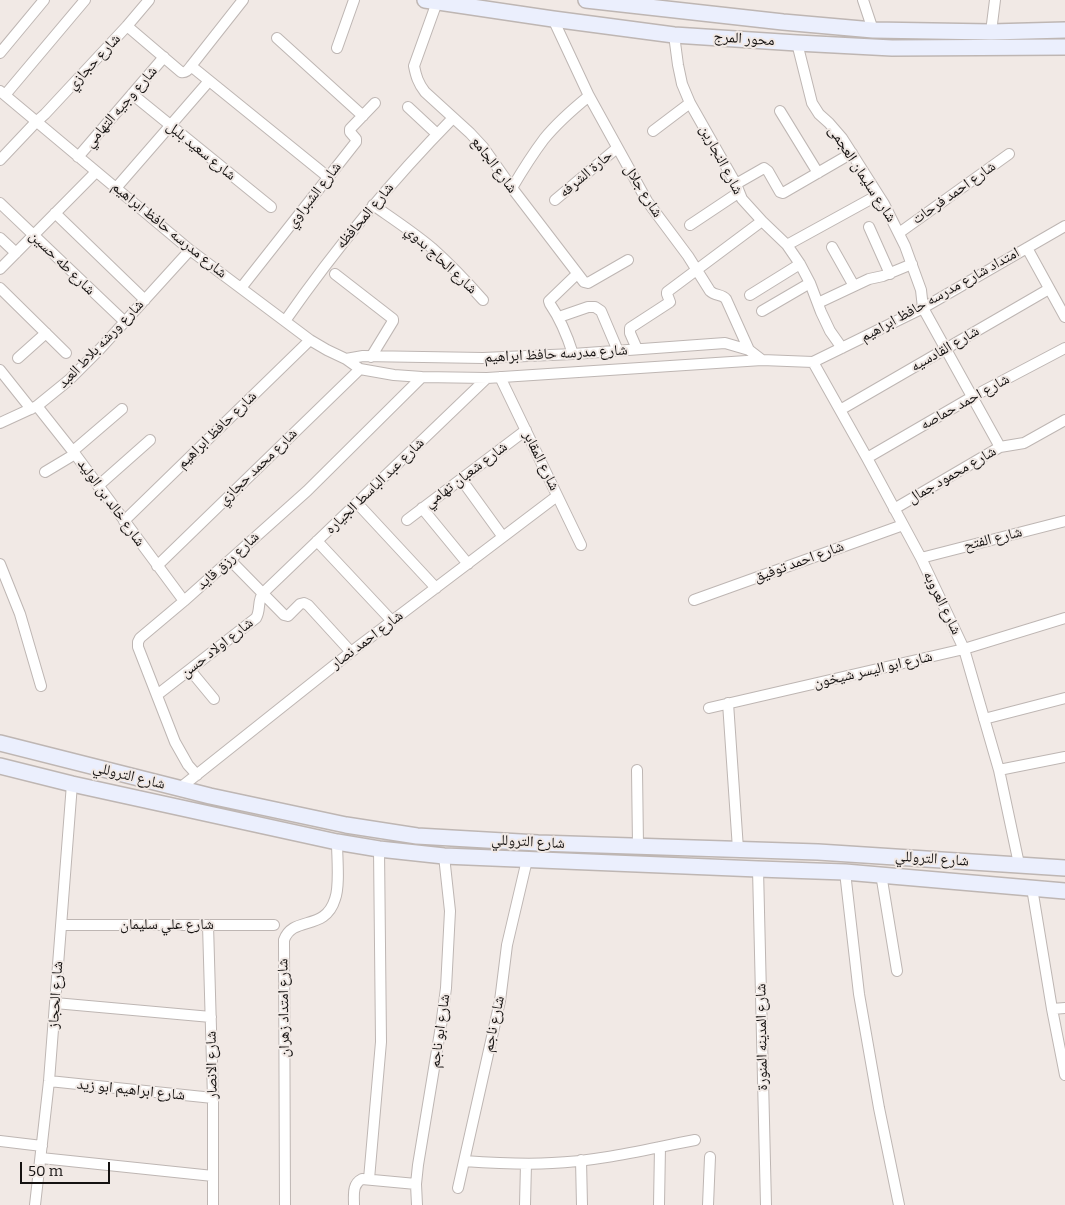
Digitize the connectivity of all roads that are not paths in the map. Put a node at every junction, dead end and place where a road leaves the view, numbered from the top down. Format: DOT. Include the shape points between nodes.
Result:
graph roads {
  1 [pos="44,0"];
  2 [pos="85,0"];
  3 [pos="149,0"];
  4 [pos="243,0"];
  5 [pos="354,0"];
  6 [pos="586,0"];
  7 [pos="863,0"];
  8 [pos="995,0"];
  9 [pos="431,1"];
  10 [pos="618,2"];
  11 [pos="553,19"];
  12 [pos="127,26"];
  13 [pos="873,30"];
  14 [pos="1065,30"];
  15 [pos="969,32"];
  16 [pos="991,32"];
  17 [pos="674,34"];
  18 [pos="277,38"];
  19 [pos="797,43"];
  20 [pos="1065,47"];
  21 [pos="337,48"];
  22 [pos="968,48"];
  23 [pos="0,53"];
  24 [pos="164,58"];
  25 [pos="191,66"];
  26 [pos="209,81"];
  27 [pos="2,93"];
  28 [pos="132,94"];
  29 [pos="588,96"];
  30 [pos="690,102"];
  31 [pos="375,103"];
  32 [pos="408,107"];
  33 [pos="780,111"];
  34 [pos="363,116"];
  35 [pos="453,118"];
  36 [pos="36,122"];
  37 [pos="170,125"];
  38 [pos="653,131"];
  39 [pos="437,134"];
  40 [pos="618,148"];
  41 [pos="852,154"];
  42 [pos="1009,154"];
  43 [pos="78,157"];
  44 [pos="0,160"];
  45 [pos="96,172"];
  46 [pos="818,174"];
  47 [pos="328,177"];
  48 [pos="116,188"];
  49 [pos="512,188"];
  50 [pos="737,188"];
  51 [pos="878,195"];
  52 [pos="555,200"];
  53 [pos="0,203"];
  54 [pos="373,205"];
  55 [pos="271,207"];
  56 [pos="55,213"];
  57 [pos="762,221"];
  58 [pos="690,225"];
  59 [pos="1065,226"];
  60 [pos="869,227"];
  61 [pos="898,233"];
  62 [pos="33,235"];
  63 [pos="0,238"];
  64 [pos="787,245"];
  65 [pos="832,247"];
  66 [pos="1027,248"];
  67 [pos="190,250"];
  68 [pos="16,253"];
  69 [pos="628,260"];
  70 [pos="800,264"];
  71 [pos="912,264"];
  72 [pos="0,269"];
  73 [pos="696,269"];
  74 [pos="335,274"];
  75 [pos="577,274"];
  76 [pos="890,274"];
  77 [pos="810,283"];
  78 [pos="854,286"];
  79 [pos="0,288"];
  80 [pos="241,288"];
  81 [pos="1050,288"];
  82 [pos="750,295"];
  83 [pos="145,300"];
  84 [pos="483,300"];
  85 [pos="818,303"];
  86 [pos="923,308"];
  87 [pos="762,311"];
  88 [pos="559,317"];
  89 [pos="1065,317"];
  90 [pos="285,320"];
  91 [pos="124,322"];
  92 [pos="46,333"];
  93 [pos="310,340"];
  94 [pos="842,348"];
  95 [pos="1065,348"];
  96 [pos="637,349"];
  97 [pos="946,349"];
  98 [pos="618,350"];
  99 [pos="749,350"];
  100 [pos="66,353"];
  101 [pos="573,354"];
  102 [pos="371,357"];
  103 [pos="18,358"];
  104 [pos="346,359"];
  105 [pos="762,360"];
  106 [pos="813,362"];
  107 [pos="360,369"];
  108 [pos="0,370"];
  109 [pos="422,377"];
  110 [pos="500,377"];
  111 [pos="487,378"];
  112 [pos="972,397"];
  113 [pos="34,408"];
  114 [pos="122,409"];
  115 [pos="840,410"];
  116 [pos="1065,420"];
  117 [pos="0,423"];
  118 [pos="526,430"];
  119 [pos="150,440"];
  120 [pos="1000,447"];
  121 [pos="74,453"];
  122 [pos="867,458"];
  123 [pos="45,472"];
  124 [pos="461,479"];
  125 [pos="98,486"];
  126 [pos="557,496"];
  127 [pos="357,503"];
  128 [pos="422,508"];
  129 [pos="894,509"];
  130 [pos="407,520"];
  131 [pos="124,521"];
  132 [pos="1065,521"];
  133 [pos="903,525"];
  134 [pos="503,537"];
  135 [pos="317,541"];
  136 [pos="581,545"];
  137 [pos="920,558"];
  138 [pos="230,560"];
  139 [pos="0,564"];
  140 [pos="468,564"];
  141 [pos="157,566"];
  142 [pos="436,588"];
  143 [pos="262,593"];
  144 [pos="694,600"];
  145 [pos="184,601"];
  146 [pos="1065,618"];
  147 [pos="392,622"];
  148 [pos="964,649"];
  149 [pos="351,652"];
  150 [pos="190,670"];
  151 [pos="41,686"];
  152 [pos="157,695"];
  153 [pos="1065,698"];
  154 [pos="214,699"];
  155 [pos="728,704"];
  156 [pos="708,708"];
  157 [pos="984,719"];
  158 [pos="0,743"];
  159 [pos="1065,758"];
  160 [pos="0,766"];
  161 [pos="637,770"];
  162 [pos="999,770"];
  163 [pos="196,775"];
  164 [pos="72,784"];
  165 [pos="180,788"];
  166 [pos="337,842"];
  167 [pos="638,846"];
  168 [pos="379,849"];
  169 [pos="738,850"];
  170 [pos="444,856"];
  171 [pos="528,860"];
  172 [pos="1019,864"];
  173 [pos="1065,868"];
  174 [pos="758,869"];
  175 [pos="846,872"];
  176 [pos="881,874"];
  177 [pos="1032,888"];
  178 [pos="1065,891"];
  179 [pos="61,925"];
  180 [pos="208,925"];
  181 [pos="274,925"];
  182 [pos="897,971"];
  183 [pos="55,1003"];
  184 [pos="1065,1008"];
  185 [pos="1052,1009"];
  186 [pos="210,1017"];
  187 [pos="1065,1072"];
  188 [pos="49,1081"];
  189 [pos="213,1098"];
  190 [pos="695,1140"];
  191 [pos="0,1141"];
  192 [pos="42,1146"];
  193 [pos="660,1147"];
  194 [pos="710,1157"];
  195 [pos="41,1158"];
  196 [pos="581,1160"];
  197 [pos="464,1161"];
  198 [pos="526,1164"];
  199 [pos="213,1176"];
  200 [pos="369,1179"];
  201 [pos="416,1184"];
  202 [pos="458,1188"];
  203 [pos="35,1205"];
  204 [pos="213,1205"];
  205 [pos="285,1205"];
  206 [pos="354,1205"];
  207 [pos="417,1205"];
  208 [pos="525,1205"];
  209 [pos="582,1205"];
  210 [pos="659,1205"];
  211 [pos="708,1205"];
  212 [pos="766,1205"];
  213 [pos="899,1205"];
  1 -- 23 [label="street"];
  2 -- 27 [label="street"];
  3 -- 12 [label="street, شارع حجازي"];
  4 -- 25 [label="street"];
  5 -- 21 [label="street"];
  6 -- 10 [label="street, محور المرج"];
  7 -- 13 [label="street"];
  8 -- 16 [label="street"];
  9 -- 11 [label="street, محور المرج"];
  9 -- 35 [label="street, شارع الجامع" via="414,66 425,92"];
  10 -- 13 [label="street, محور المرج"];
  11 -- 17 [label="street, محور المرج"];
  11 -- 29 [label="street, شارع جلال"];
  12 -- 24 [label="street"];
  12 -- 36 [label="street, شارع حجازي"];
  13 -- 15 [label="street, محور المرج"];
  14 -- 16 [label="street, محور المرج"];
  15 -- 16 [label="street, محور المرج"];
  15 -- 22 [label="street"];
  17 -- 19 [label="street, محور المرج"];
  17 -- 30 [label="street, شارع النجارين" via="682,84"];
  18 -- 34 [label="street"];
  19 -- 22 [label="street, محور المرج"];
  19 -- 41 [label="street, شارع سليمان العجمى" via="812,103"];
  20 -- 22 [label="street, محور المرج"];
  24 -- 25 [label="street" via="181,72 186,72"];
  24 -- 28 [label="street, شارع وجيه التهامي"];
  25 -- 26 [label="street"];
  26 -- 37 [label="street"];
  26 -- 47 [label="street"];
  27 -- 36 [label="street, شارع مدرسه حافظ ابراهيم"];
  28 -- 37 [label="street, شارع سعيد بلبل"];
  28 -- 43 [label="street, شارع وجيه التهامي"];
  29 -- 40 [label="street, شارع جلال"];
  29 -- 49 [label="street" via="545,138"];
  30 -- 38 [label="street"];
  30 -- 50 [label="street, شارع النجارين"];
  31 -- 34 [label="street, شارع الشبراوي"];
  32 -- 39 [label="street"];
  33 -- 46 [label="street"];
  34 -- 47 [label="street, شارع الشبراوي" via="350,129 356,142"];
  35 -- 39 [label="street, شارع المحافظه"];
  35 -- 49 [label="street, شارع الجامع" via="483,147"];
  36 -- 43 [label="street, شارع مدرسه حافظ ابراهيم"];
  36 -- 44 [label="street, شارع حجازي"];
  37 -- 48 [label="street"];
  37 -- 55 [label="street, شارع سعيد بلبل"];
  39 -- 54 [label="street, شارع المحافظه"];
  40 -- 52 [label="street, حارة الشرفه"];
  40 -- 73 [label="street, شارع جلال" via="647,201"];
  41 -- 46 [label="street"];
  41 -- 51 [label="street, شارع سليمان العجمى"];
  42 -- 61 [label="street, شارع احمد فرحات"];
  43 -- 45 [label="street, شارع مدرسه حافظ ابراهيم"];
  45 -- 48 [label="street, شارع مدرسه حافظ ابراهيم"];
  45 -- 56 [label="street"];
  46 -- 50 [label="street" via="783,194 764,168"];
  47 -- 80 [label="street, شارع الشبراوي"];
  48 -- 67 [label="street, شارع مدرسه حافظ ابراهيم"];
  49 -- 75 [label="street, شارع الجامع"];
  50 -- 57 [label="street, شارع النجارين" via="742,199"];
  50 -- 58 [label="street"];
  51 -- 61 [label="street, شارع سليمان العجمى"];
  51 -- 64 [label="street"];
  53 -- 62 [label="street, شارع طه حسين"];
  54 -- 84 [label="street, شارع الحاج بدوي" via="432,248"];
  54 -- 90 [label="street, شارع المحافظه"];
  56 -- 62 [label="street"];
  56 -- 83 [label="street"];
  57 -- 64 [label="street, شارع النجارين"];
  57 -- 73 [label="street"];
  59 -- 66 [label="street, امتداد شارع مدرسه حافظ ابراهيم"];
  60 -- 76 [label="street"];
  61 -- 71 [label="street, شارع سليمان العجمى"];
  62 -- 68 [label="street"];
  62 -- 91 [label="street, شارع طه حسين"];
  63 -- 68 [label="street"];
  64 -- 70 [label="street, شارع النجارين"];
  65 -- 78 [label="street"];
  66 -- 81 [label="street"];
  66 -- 86 [label="street, امتداد شارع مدرسه حافظ ابراهيم"];
  67 -- 80 [label="street, شارع مدرسه حافظ ابراهيم"];
  67 -- 83 [label="street, شارع ورشه بلاط العبد"];
  68 -- 72 [label="street"];
  69 -- 75 [label="street" via="588,283"];
  70 -- 77 [label="street, شارع النجارين"];
  70 -- 82 [label="street"];
  71 -- 76 [label="street"];
  71 -- 86 [label="street, شارع سليمان العجمى"];
  73 -- 96 [label="street" via="667,292 670,302 630,328"];
  73 -- 99 [label="street, شارع جلال" via="710,291 726,299"];
  74 -- 102 [label="street" via="392,318"];
  75 -- 88 [label="street" via="550,300"];
  76 -- 78 [label="street"];
  77 -- 85 [label="street, شارع النجارين"];
  77 -- 87 [label="street"];
  78 -- 85 [label="street"];
  79 -- 92 [label="street"];
  80 -- 90 [label="street, شارع مدرسه حافظ ابراهيم"];
  81 -- 89 [label="street"];
  81 -- 97 [label="street, شارع القادسيه"];
  83 -- 91 [label="street, شارع ورشه بلاط العبد"];
  85 -- 94 [label="street, شارع النجارين" via="830,331"];
  86 -- 94 [label="street, امتداد شارع مدرسه حافظ ابراهيم"];
  86 -- 97 [label="street, شارع سليمان العجمى"];
  88 -- 98 [label="street" via="595,307 600,311"];
  88 -- 101 [label="street"];
  90 -- 93 [label="street, شارع مدرسه حافظ ابراهيم"];
  91 -- 113 [label="street, شارع ورشه بلاط العبد" via="69,380"];
  92 -- 100 [label="street"];
  92 -- 103 [label="street"];
  93 -- 104 [label="street, شارع مدرسه حافظ ابراهيم"];
  93 -- 131 [label="street, شارع حافظ ابراهيم"];
  94 -- 106 [label="street, امتداد شارع مدرسه حافظ ابراهيم"];
  95 -- 112 [label="street, شارع احمد حماصه"];
  96 -- 98 [label="street, شارع مدرسه حافظ ابراهيم"];
  96 -- 99 [label="street, شارع مدرسه حافظ ابراهيم" via="725,343"];
  97 -- 112 [label="street, شارع سليمان العجمى"];
  97 -- 115 [label="street, شارع القادسيه"];
  98 -- 101 [label="street, شارع مدرسه حافظ ابراهيم"];
  99 -- 105 [label="street, شارع مدرسه حافظ ابراهيم"];
  101 -- 102 [label="street, شارع مدرسه حافظ ابراهيم" via="483,358"];
  102 -- 104 [label="street, شارع مدرسه حافظ ابراهيم"];
  104 -- 107 [label="street, شارع مدرسه حافظ ابراهيم"];
  105 -- 106 [label="street, شارع مدرسه حافظ ابراهيم"];
  105 -- 110 [label="street, شارع مدرسه حافظ ابراهيم"];
  106 -- 115 [label="street, شارع العروبه"];
  107 -- 109 [label="street, شارع مدرسه حافظ ابراهيم"];
  107 -- 141 [label="street, شارع محمد حجازي"];
  108 -- 113 [label="street, شارع خالد بن الوليد"];
  109 -- 111 [label="street, شارع مدرسه حافظ ابراهيم"];
  109 -- 138 [label="street, شارع رزق قايد" via="307,491"];
  110 -- 111 [label="street, شارع مدرسه حافظ ابراهيم"];
  110 -- 118 [label="street, شارع المقابر"];
  111 -- 127 [label="street, شارع عبد الباسط الجياره"];
  112 -- 120 [label="street, شارع سليمان العجمى"];
  112 -- 122 [label="street, شارع احمد حماصه"];
  113 -- 117 [label="street, شارع ورشه بلاط العبد"];
  113 -- 121 [label="street, شارع خالد بن الوليد"];
  114 -- 121 [label="street"];
  115 -- 122 [label="street, شارع العروبه"];
  116 -- 120 [label="street, شارع محمود جمال" via="1024,443"];
  118 -- 124 [label="street, شارع شعبان تهامي"];
  118 -- 126 [label="street, شارع المقابر"];
  119 -- 125 [label="street"];
  120 -- 129 [label="street, شارع محمود جمال"];
  121 -- 123 [label="street"];
  121 -- 125 [label="street, شارع خالد بن الوليد"];
  122 -- 129 [label="street, شارع العروبه"];
  124 -- 128 [label="street, شارع شعبان تهامي"];
  124 -- 134 [label="street"];
  125 -- 131 [label="street, شارع خالد بن الوليد"];
  126 -- 134 [label="street, شارع احمد نصار"];
  126 -- 136 [label="street, شارع المقابر"];
  127 -- 135 [label="street, شارع عبد الباسط الجياره"];
  127 -- 142 [label="street"];
  128 -- 130 [label="street, شارع شعبان تهامي"];
  128 -- 140 [label="street"];
  129 -- 133 [label="street, شارع العروبه"];
  131 -- 141 [label="street, شارع خالد بن الوليد"];
  132 -- 137 [label="street, شارع الفتح"];
  133 -- 137 [label="street, شارع العروبه"];
  133 -- 144 [label="street, شارع احمد توفيق"];
  134 -- 140 [label="street, شارع احمد نصار"];
  135 -- 143 [label="street, شارع عبد الباسط الجياره"];
  135 -- 147 [label="street"];
  137 -- 148 [label="street, شارع العروبه"];
  138 -- 143 [label="street"];
  138 -- 145 [label="street, شارع رزق قايد"];
  139 -- 151 [label="street" via="20,614"];
  140 -- 142 [label="street, شارع احمد نصار"];
  141 -- 145 [label="street, شارع خالد بن الوليد"];
  142 -- 147 [label="street, شارع احمد نصار"];
  143 -- 149 [label="street" via="286,616 300,604 308,605"];
  143 -- 150 [label="street, شارع اولاد حسن" via="256,618"];
  145 -- 152 [label="street, شارع رزق قايد" via="143,634 138,642"];
  146 -- 148 [label="street, شارع ابو اليسر شيخون"];
  147 -- 149 [label="street, شارع احمد نصار"];
  148 -- 155 [label="street, شارع ابو اليسر شيخون"];
  148 -- 157 [label="street, شارع العروبه"];
  149 -- 163 [label="street, شارع احمد نصار"];
  150 -- 152 [label="street, شارع اولاد حسن"];
  150 -- 154 [label="street"];
  152 -- 163 [label="street, شارع رزق قايد" via="181,754"];
  153 -- 157 [label="street"];
  155 -- 156 [label="street, شارع ابو اليسر شيخون"];
  155 -- 169 [label="street"];
  157 -- 162 [label="street, شارع العروبه"];
  158 -- 165 [label="street, شارع التروللي"];
  159 -- 162 [label="street"];
  160 -- 164 [label="street, شارع التروللي"];
  161 -- 167 [label="street"];
  162 -- 172 [label="street, شارع العروبه"];
  163 -- 165 [label="street, شارع احمد نصار"];
  164 -- 166 [label="street, شارع التروللي"];
  164 -- 179 [label="street, شارع الحجاز"];
  165 -- 167 [label="street, شارع التروللي" via="416,836"];
  166 -- 168 [label="street, شارع التروللي"];
  166 -- 205 [label="street, شارع امتداد زهران" via="334,904 318,921 295,926 284,940"];
  167 -- 169 [label="street, شارع التروللي"];
  168 -- 170 [label="street, شارع التروللي"];
  168 -- 200 [label="street" via="381,1042"];
  169 -- 172 [label="street, شارع التروللي"];
  170 -- 171 [label="street, شارع التروللي"];
  170 -- 201 [label="street, شارع ابو ناجم" via="450,912 446,988"];
  171 -- 174 [label="street, شارع التروللي"];
  171 -- 197 [label="street, شارع ناجم" via="507,945 500,1001"];
  172 -- 173 [label="street, شارع التروللي"];
  174 -- 175 [label="street, شارع التروللي"];
  174 -- 212 [label="street, شارع المدينه المنورة"];
  175 -- 176 [label="street, شارع التروللي"];
  175 -- 213 [label="street" via="859,994"];
  176 -- 177 [label="street, شارع التروللي"];
  176 -- 182 [label="street"];
  177 -- 178 [label="street, شارع التروللي"];
  177 -- 185 [label="street"];
  179 -- 180 [label="street, شارع علي سليمان"];
  179 -- 183 [label="street, شارع الحجاز"];
  180 -- 181 [label="street, شارع علي سليمان"];
  180 -- 186 [label="street, شارع الانصار"];
  183 -- 186 [label="street"];
  183 -- 188 [label="street, شارع الحجاز"];
  184 -- 185 [label="street"];
  185 -- 187 [label="street"];
  186 -- 189 [label="street, شارع الانصار"];
  188 -- 189 [label="street, شارع ابراهيم ابو زيد"];
  188 -- 192 [label="street, شارع الحجاز"];
  189 -- 199 [label="street, شارع الانصار"];
  190 -- 193 [label="street"];
  191 -- 192 [label="street"];
  192 -- 195 [label="street, شارع الحجاز"];
  193 -- 196 [label="street"];
  193 -- 210 [label="street"];
  194 -- 211 [label="street"];
  195 -- 199 [label="street"];
  195 -- 203 [label="street, شارع الحجاز"];
  196 -- 198 [label="street"];
  196 -- 209 [label="street"];
  197 -- 198 [label="street"];
  197 -- 202 [label="street, شارع ناجم"];
  198 -- 208 [label="street"];
  199 -- 204 [label="street, شارع الانصار"];
  200 -- 201 [label="street"];
  200 -- 206 [label="street" via="356,1183"];
  201 -- 207 [label="street, شارع ابو ناجم"];
}
